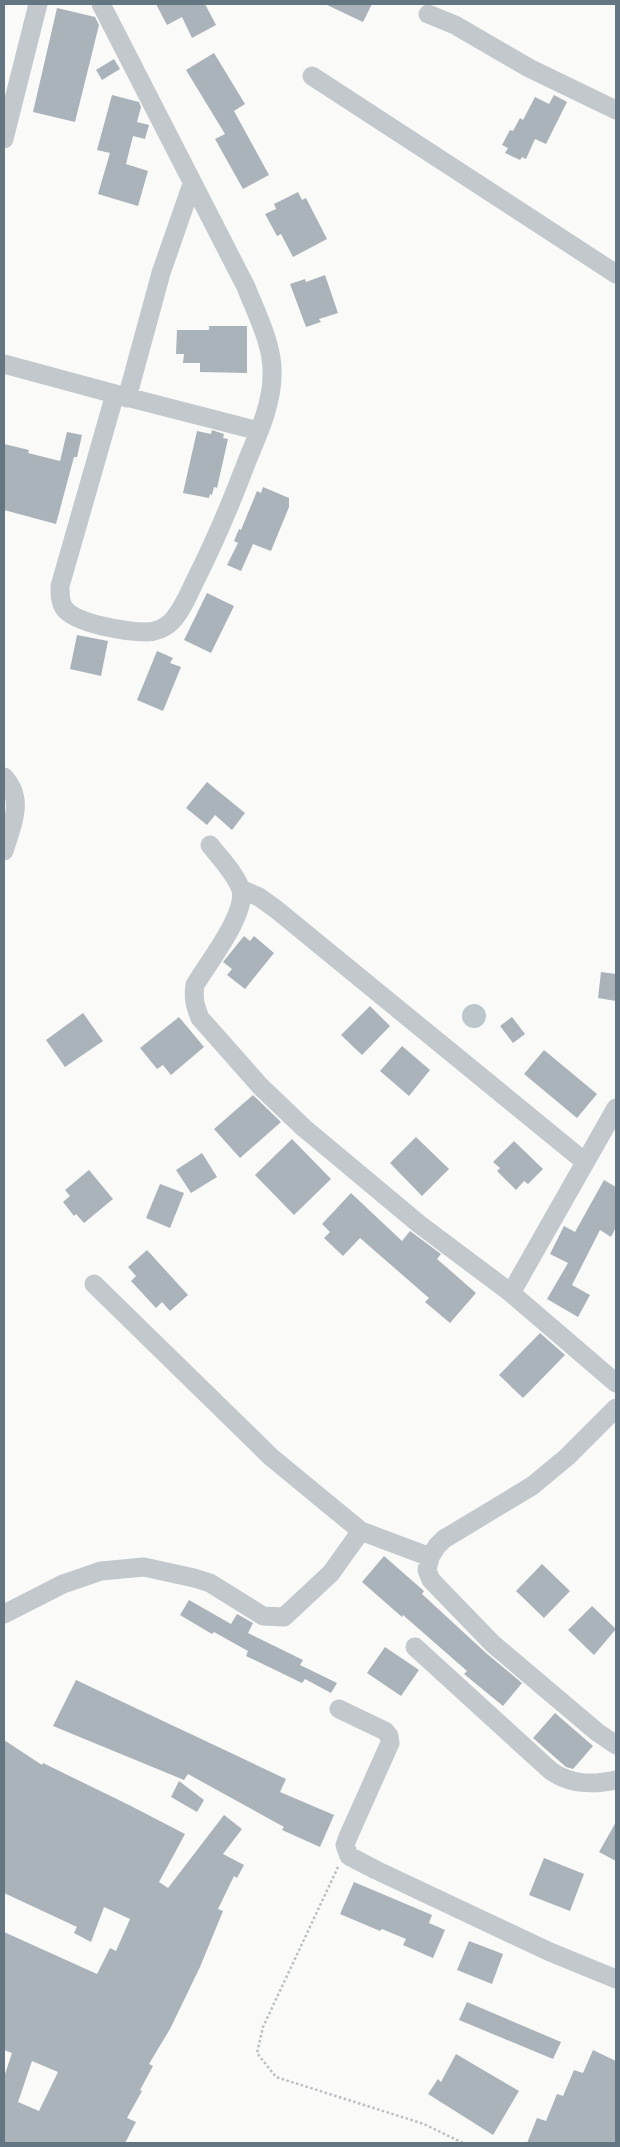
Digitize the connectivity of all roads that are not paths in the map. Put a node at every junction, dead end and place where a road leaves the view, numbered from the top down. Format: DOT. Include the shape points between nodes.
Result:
graph roads {
  1 [pos="38,4"];
  2 [pos="101,4"];
  3 [pos="428,14"];
  4 [pos="312,76"];
  5 [pos="616,110"];
  6 [pos="4,139"];
  7 [pos="192,184"];
  8 [pos="616,274"];
  9 [pos="4,364"];
  10 [pos="121,396"];
  11 [pos="259,431"];
  12 [pos="4,777"];
  13 [pos="210,845"];
  14 [pos="4,851"];
  15 [pos="241,889"];
  16 [pos="616,1108"];
  17 [pos="585,1162"];
  18 [pos="94,1284"];
  19 [pos="511,1293"];
  20 [pos="616,1383"];
  21 [pos="616,1408"];
  22 [pos="361,1531"];
  23 [pos="430,1557"];
  24 [pos="4,1614"];
  25 [pos="415,1647"];
  26 [pos="340,1709"];
  27 [pos="616,1745"];
  28 [pos="616,1780"];
  29 [pos="616,1979"];
  1 -- 6 [label="street"];
  2 -- 7 [label="street"];
  3 -- 5 [label="street"];
  4 -- 8 [label="street"];
  7 -- 10 [label="street"];
  7 -- 11 [label="street" via="246,287 271,359 270,392"];
  9 -- 10 [label="street"];
  10 -- 11 [label="street"];
  10 -- 11 [label="street" via="60,586 61,600 70,614 110,627 148,632 159,630 183,605 224,519"];
  12 -- 14 [label="street" via="16,801 16,813"];
  13 -- 15 [label="street"];
  15 -- 17 [label="street" via="277,910"];
  15 -- 19 [label="street" via="241,903 234,922 195,985 195,1007 200,1018 261,1087 304,1128 419,1224"];
  16 -- 17 [label="street"];
  17 -- 19 [label="street"];
  18 -- 22 [label="street" via="271,1457"];
  19 -- 20 [label="street"];
  21 -- 23 [label="street" via="567,1457 532,1486 444,1539"];
  22 -- 23 [label="street"];
  22 -- 24 [label="street" via="331,1573 284,1617 263,1616 210,1583 144,1567 100,1571 63,1584"];
  23 -- 27 [label="street" via="428,1570 431,1580 493,1644"];
  25 -- 28 [label="street" via="562,1779 585,1784"];
  26 -- 29 [label="street" via="385,1731 390,1742 348,1837 346,1850 354,1860 550,1952"];
}
